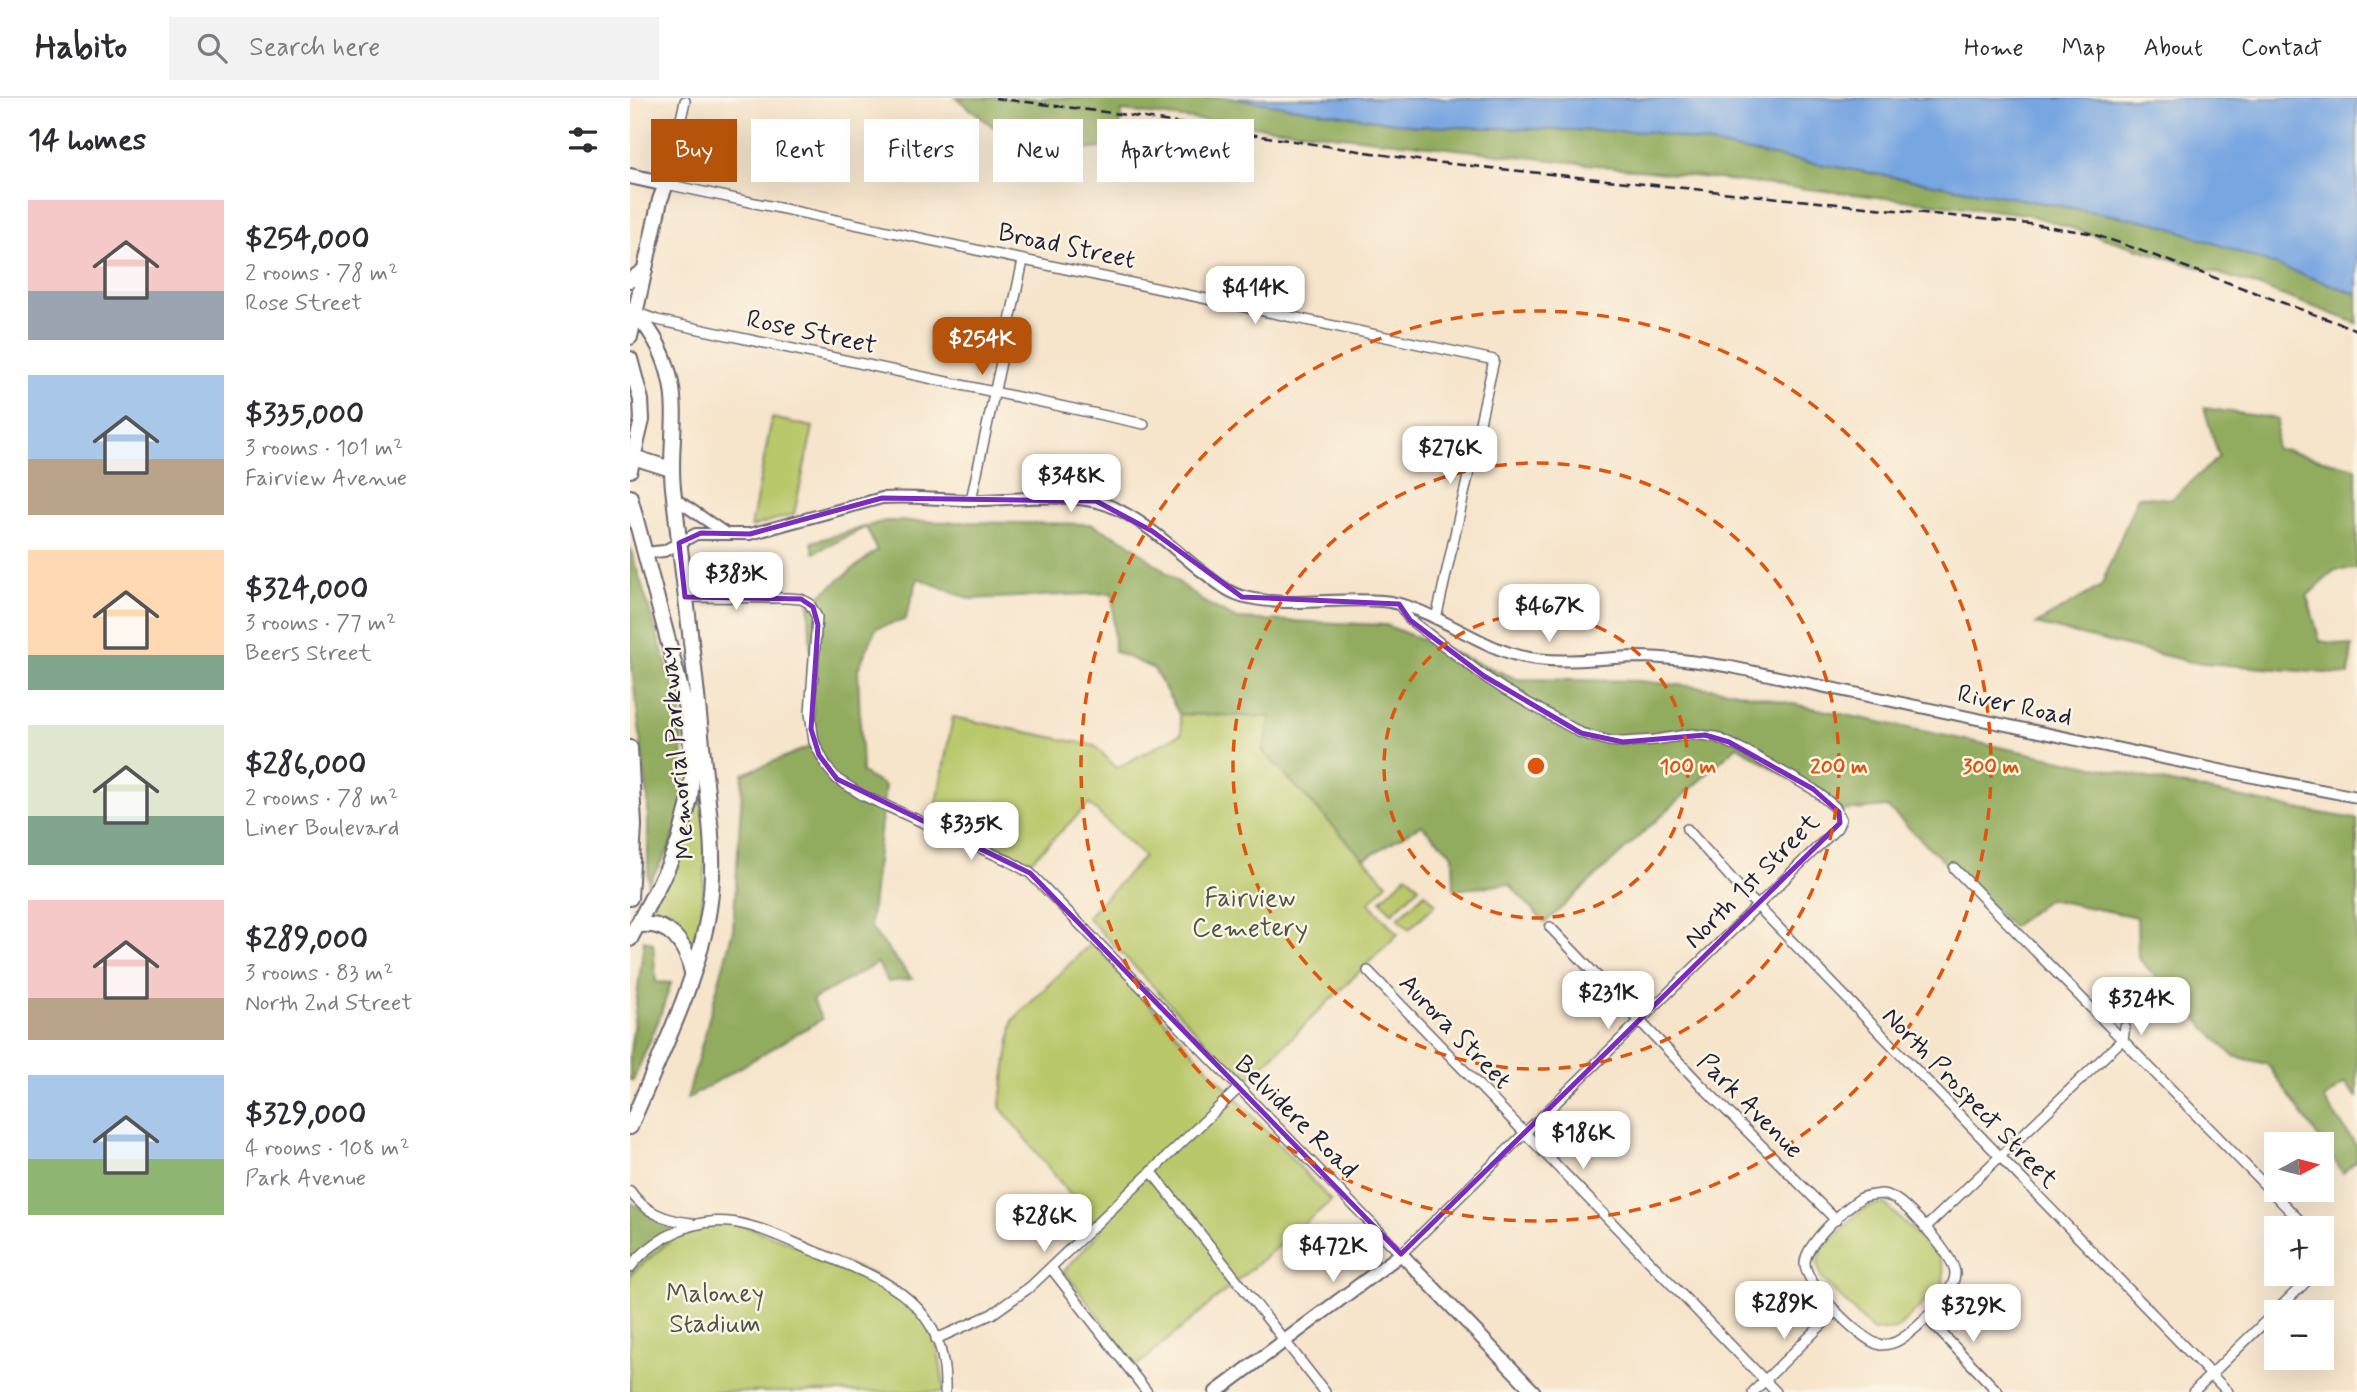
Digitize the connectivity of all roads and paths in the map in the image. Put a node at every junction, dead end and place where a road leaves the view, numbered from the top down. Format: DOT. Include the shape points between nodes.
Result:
graph roads {
  1 [pos="685,101"];
  2 [pos="630,176"];
  3 [pos="666,184"];
  4 [pos="1023,261"];
  5 [pos="645,270"];
  6 [pos="630,280"];
  7 [pos="633,312"];
  8 [pos="630,337"];
  9 [pos="630,359"];
  10 [pos="994,392"];
  11 [pos="1144,424"];
  12 [pos="631,464"];
  13 [pos="671,469"];
  14 [pos="630,496"];
  15 [pos="674,498"];
  16 [pos="971,500"];
  17 [pos="724,533"];
  18 [pos="679,543"];
  19 [pos="645,553"];
  20 [pos="685,597"];
  21 [pos="1399,604"];
  22 [pos="687,615"];
  23 [pos="662,618"];
  24 [pos="1436,619"];
  25 [pos="630,748"];
  26 [pos="2357,797"];
  27 [pos="1687,829"];
  28 [pos="1954,868"];
  29 [pos="630,898"];
  30 [pos="1757,906"];
  31 [pos="1550,927"];
  32 [pos="633,933"];
  33 [pos="1368,971"];
  34 [pos="693,973"];
  35 [pos="1639,1020"];
  36 [pos="2125,1027"];
  37 [pos="2123,1039"];
  38 [pos="1238,1088"];
  39 [pos="630,1127"];
  40 [pos="1525,1132"];
  41 [pos="1999,1156"];
  42 [pos="1151,1171"];
  43 [pos="630,1191"];
  44 [pos="2295,1216"];
  45 [pos="1836,1220"];
  46 [pos="693,1224"];
  47 [pos="1925,1228"];
  48 [pos="1401,1254"];
  49 [pos="630,1268"];
  50 [pos="1051,1268"];
  51 [pos="2302,1286"];
  52 [pos="1836,1311"];
  53 [pos="1926,1317"];
  54 [pos="936,1339"];
  55 [pos="1284,1340"];
  56 [pos="2211,1375"];
  57 [pos="1765,1381"];
  58 [pos="945,1392"];
  59 [pos="1147,1392"];
  60 [pos="1216,1392"];
  61 [pos="1325,1392"];
  62 [pos="1534,1392"];
  63 [pos="1753,1392"];
  64 [pos="1776,1392"];
  65 [pos="1998,1392"];
  66 [pos="2193,1392"];
  67 [pos="2228,1392"];
  1 -- 3 [label="street"];
  2 -- 3 [label="main road, Broad Street"];
  3 -- 4 [label="street, Broad Street"];
  3 -- 5 [label="main road"];
  4 -- 10 [label="street"];
  4 -- 24 [label="street, Broad Street" via="1494,360"];
  5 -- 6 [label="main road"];
  5 -- 7 [label="main road"];
  7 -- 8 [label="main road"];
  7 -- 10 [label="street, Rose Street"];
  7 -- 13 [label="main road, Memorial Parkway" via="652,335 670,380 674,408"];
  9 -- 12 [label="main road" via="642,411"];
  10 -- 11 [label="street, Rose Street"];
  10 -- 16 [label="street"];
  12 -- 13 [label="main road"];
  13 -- 15 [label="main road, Memorial Parkway"];
  14 -- 19 [label="main road, Memorial Parkway"];
  15 -- 17 [label="street"];
  15 -- 18 [label="main road, Memorial Parkway"];
  16 -- 17 [label="street, River Road" via="882,498 750,534"];
  16 -- 21 [label="street, River Road" via="1066,498 1109,505 1153,531 1217,583 1242,597"];
  17 -- 18 [label="street, River Road" via="701,533"];
  18 -- 19 [label="street, River Road"];
  18 -- 20 [label="main road, Memorial Parkway"];
  19 -- 23 [label="main road, Memorial Parkway"];
  20 -- 22 [label="main road, Memorial Parkway"];
  20 -- 38 [label="street, Belvidere Road" via="787,598 809,603 817,617 811,729 819,755 832,773 849,788 1029,872"];
  21 -- 24 [label="street, River Road"];
  21 -- 30 [label="street, North 1st Street" via="1410,620 1505,690 1581,733 1623,742 1692,734 1716,737 1828,800 1840,814 1837,828"];
  22 -- 23 [label="main road"];
  22 -- 34 [label="main road, Memorial Parkway" via="712,860 708,918"];
  23 -- 32 [label="main road, Memorial Parkway" via="690,725 692,788 675,851"];
  24 -- 26 [label="street, River Road" via="1522,657 1639,657 1745,670"];
  25 -- 29 [label="main road" via="634,825"];
  27 -- 30 [label="street, North Prospect Street"];
  28 -- 37 [label="street"];
  30 -- 35 [label="street, North 1st Street"];
  30 -- 41 [label="street, North Prospect Street"];
  31 -- 35 [label="street, Park Avenue"];
  32 -- 34 [label="main road" via="659,926 674,935"];
  33 -- 40 [label="street, Aurora Street"];
  34 -- 39 [label="main road, Memorial Parkway"];
  35 -- 40 [label="street, North 1st Street"];
  35 -- 45 [label="street, Park Avenue"];
  36 -- 37 [label="street"];
  37 -- 41 [label="street"];
  37 -- 44 [label="street"];
  38 -- 42 [label="street"];
  38 -- 48 [label="street, Belvidere Road"];
  40 -- 48 [label="street, North 1st Street"];
  40 -- 57 [label="street, Aurora Street"];
  41 -- 47 [label="street"];
  41 -- 56 [label="street, North Prospect Street"];
  42 -- 50 [label="street"];
  42 -- 55 [label="street"];
  43 -- 46 [label="street" via="650,1211"];
  45 -- 47 [label="street" via="1862,1197 1882,1194 1898,1200"];
  45 -- 52 [label="street" via="1813,1243 1805,1268"];
  46 -- 49 [label="street" via="655,1244"];
  46 -- 54 [label="street" via="716,1220 744,1223 874,1275 909,1298"];
  47 -- 53 [label="street" via="1951,1258 1955,1273 1951,1289"];
  48 -- 55 [label="main road, North 1st Street"];
  48 -- 62 [label="main road, Belvidere Road"];
  50 -- 54 [label="street" via="999,1310"];
  50 -- 59 [label="street"];
  51 -- 56 [label="street"];
  52 -- 53 [label="street" via="1862,1336 1880,1345 1902,1339"];
  52 -- 57 [label="street"];
  53 -- 65 [label="street"];
  54 -- 58 [label="street"];
  55 -- 60 [label="main road, North 1st Street"];
  55 -- 61 [label="street"];
  56 -- 66 [label="street"];
  56 -- 67 [label="street, North Prospect Street"];
  57 -- 63 [label="street"];
  57 -- 64 [label="street, Aurora Street"];
}
